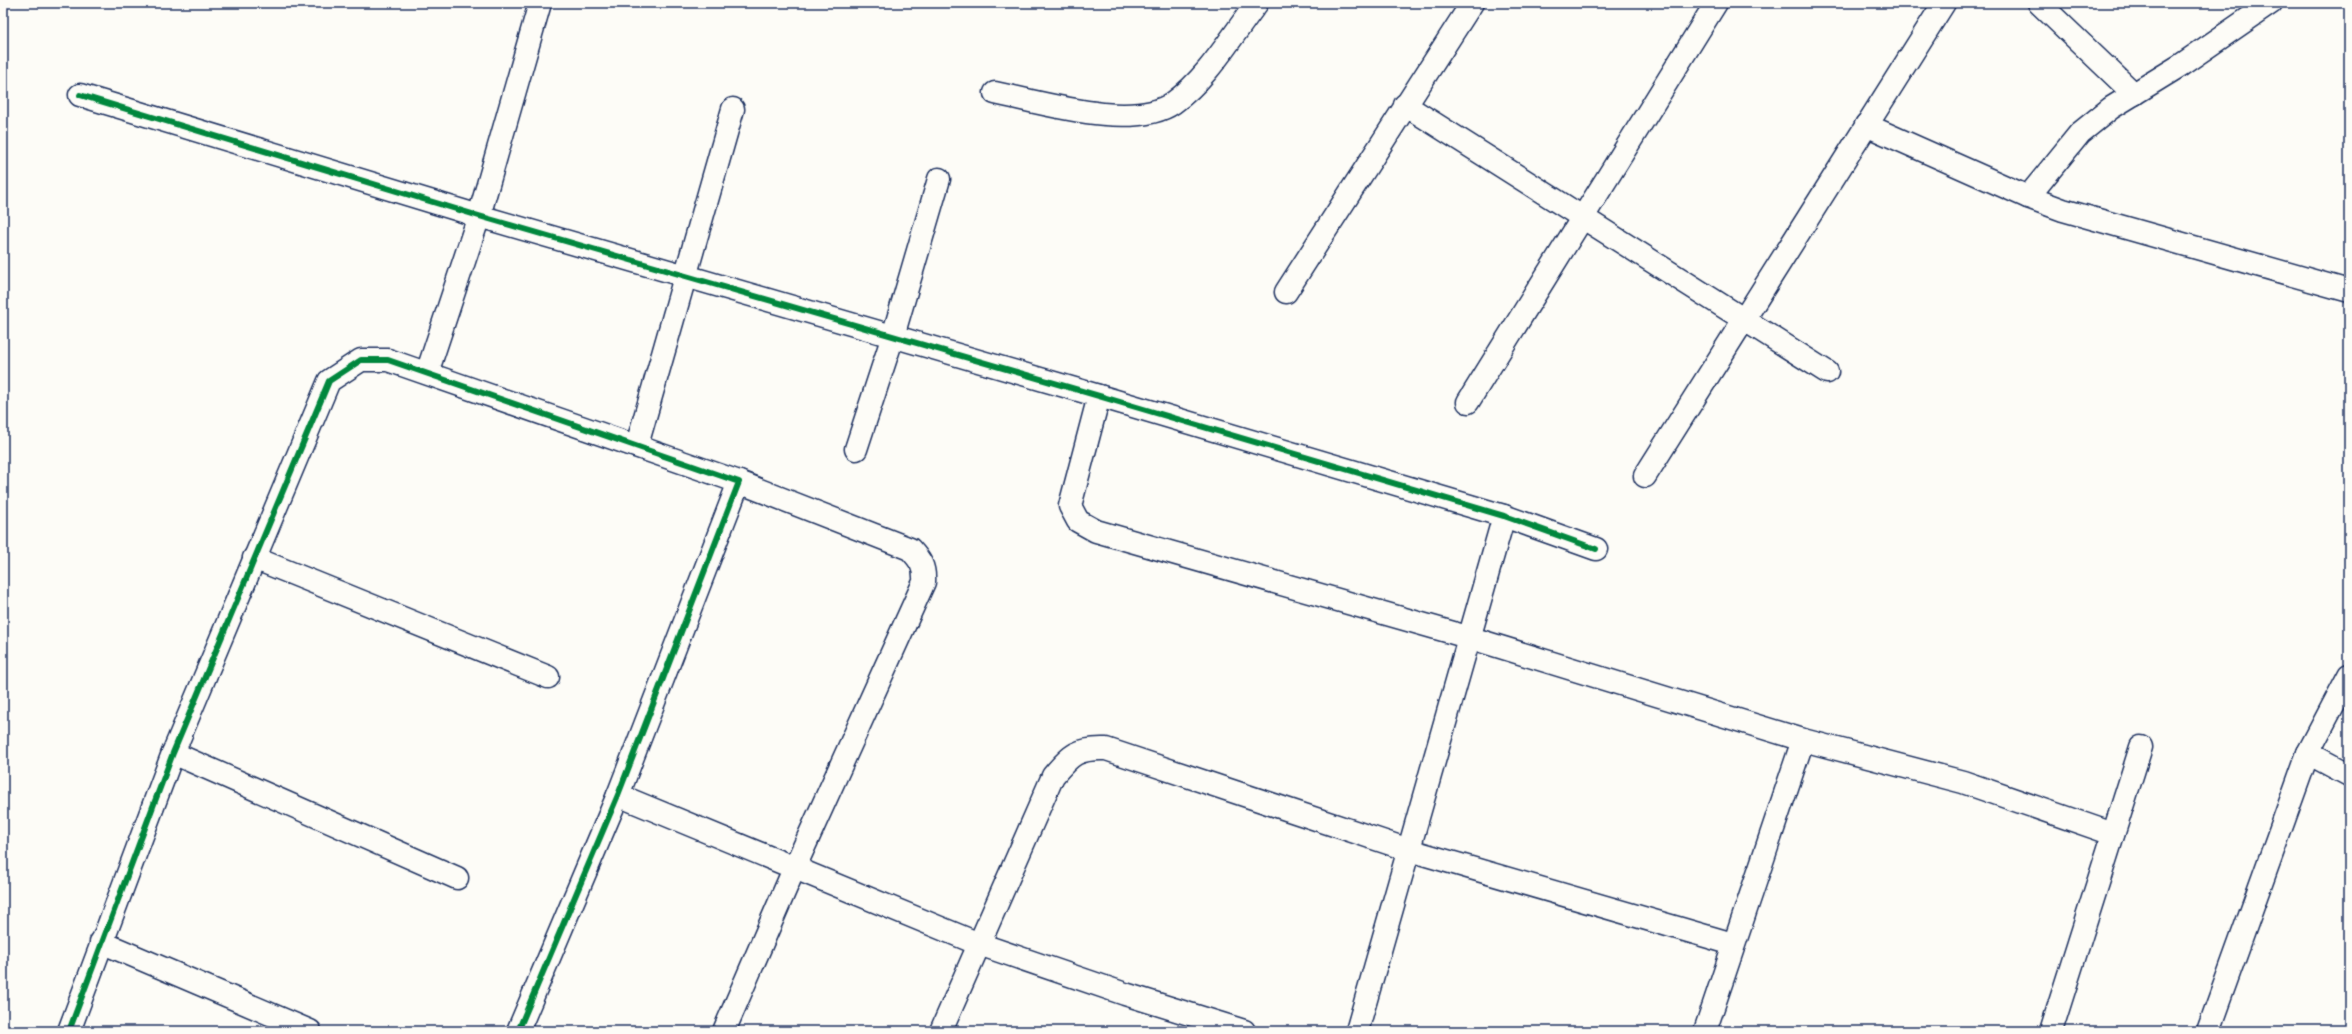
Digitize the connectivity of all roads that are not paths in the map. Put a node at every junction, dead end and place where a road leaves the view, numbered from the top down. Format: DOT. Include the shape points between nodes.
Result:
graph roads {
  1 [pos="540,3"];
  2 [pos="1257,3"];
  3 [pos="1472,3"];
  4 [pos="1716,3"];
  5 [pos="1944,3"];
  6 [pos="2038,3"];
  7 [pos="2271,3"];
  8 [pos="995,93"];
  9 [pos="2134,94"];
  10 [pos="80,95"];
  11 [pos="1405,105"];
  12 [pos="733,110"];
  13 [pos="1866,125"];
  14 [pos="939,179"];
  15 [pos="2028,198"];
  16 [pos="478,216"];
  17 [pos="1583,218"];
  18 [pos="685,276"];
  19 [pos="2349,291"];
  20 [pos="1286,292"];
  21 [pos="1744,320"];
  22 [pos="893,336"];
  23 [pos="1827,372"];
  24 [pos="427,373"];
  25 [pos="1099,396"];
  26 [pos="1468,402"];
  27 [pos="637,446"];
  28 [pos="856,449"];
  29 [pos="1645,476"];
  30 [pos="739,482"];
  31 [pos="1504,516"];
  32 [pos="1596,549"];
  33 [pos="254,558"];
  34 [pos="1471,638"];
  35 [pos="2349,675"];
  36 [pos="548,677"];
  37 [pos="1802,740"];
  38 [pos="2141,747"];
  39 [pos="173,753"];
  40 [pos="2308,753"];
  41 [pos="2349,775"];
  42 [pos="618,796"];
  43 [pos="2113,834"];
  44 [pos="1409,850"];
  45 [pos="794,869"];
  46 [pos="457,878"];
  47 [pos="101,942"];
  48 [pos="979,944"];
  49 [pos="1733,944"];
  50 [pos="69,1031"];
  51 [pos="310,1031"];
  52 [pos="518,1031"];
  53 [pos="724,1031"];
  54 [pos="941,1031"];
  55 [pos="1244,1031"];
  56 [pos="1357,1031"];
  57 [pos="1705,1031"];
  58 [pos="2051,1031"];
  59 [pos="2208,1031"];
  1 -- 16 [label="street"];
  2 -- 8 [label="street" via="1203,76 1172,104 1145,113 1108,115"];
  3 -- 11 [label="street"];
  4 -- 17 [label="street"];
  5 -- 13 [label="street"];
  6 -- 9 [label="street"];
  7 -- 9 [label="street"];
  9 -- 15 [label="street" via="2111,108 2080,133"];
  10 -- 16 [label="street"];
  11 -- 17 [label="street"];
  11 -- 20 [label="street"];
  12 -- 18 [label="street"];
  13 -- 15 [label="street"];
  13 -- 21 [label="street"];
  14 -- 22 [label="street"];
  15 -- 19 [label="street"];
  16 -- 18 [label="street"];
  16 -- 24 [label="street"];
  17 -- 21 [label="street"];
  17 -- 26 [label="street"];
  18 -- 22 [label="street"];
  18 -- 27 [label="street"];
  21 -- 23 [label="street"];
  21 -- 29 [label="street"];
  22 -- 25 [label="street"];
  22 -- 28 [label="street"];
  24 -- 27 [label="street"];
  24 -- 33 [label="street" via="388,360 361,360 329,381"];
  25 -- 31 [label="street"];
  25 -- 34 [label="street" via="1070,506 1078,521 1096,531"];
  27 -- 30 [label="street"];
  30 -- 42 [label="street"];
  30 -- 45 [label="street" via="910,549 925,570 924,582"];
  31 -- 32 [label="street"];
  31 -- 34 [label="street"];
  33 -- 36 [label="street"];
  33 -- 39 [label="street"];
  34 -- 37 [label="street"];
  34 -- 44 [label="street"];
  35 -- 40 [label="street"];
  37 -- 43 [label="street" via="1963,782"];
  37 -- 49 [label="street"];
  38 -- 43 [label="street"];
  39 -- 46 [label="street"];
  39 -- 47 [label="street"];
  40 -- 41 [label="street"];
  40 -- 59 [label="street"];
  42 -- 45 [label="street"];
  42 -- 52 [label="street"];
  43 -- 58 [label="street"];
  44 -- 48 [label="street" via="1106,749 1086,748 1068,758 1053,776"];
  44 -- 49 [label="street"];
  44 -- 56 [label="street"];
  45 -- 48 [label="street"];
  45 -- 53 [label="street"];
  47 -- 50 [label="street"];
  47 -- 51 [label="street"];
  48 -- 54 [label="street"];
  48 -- 55 [label="street"];
  49 -- 57 [label="street"];
}
